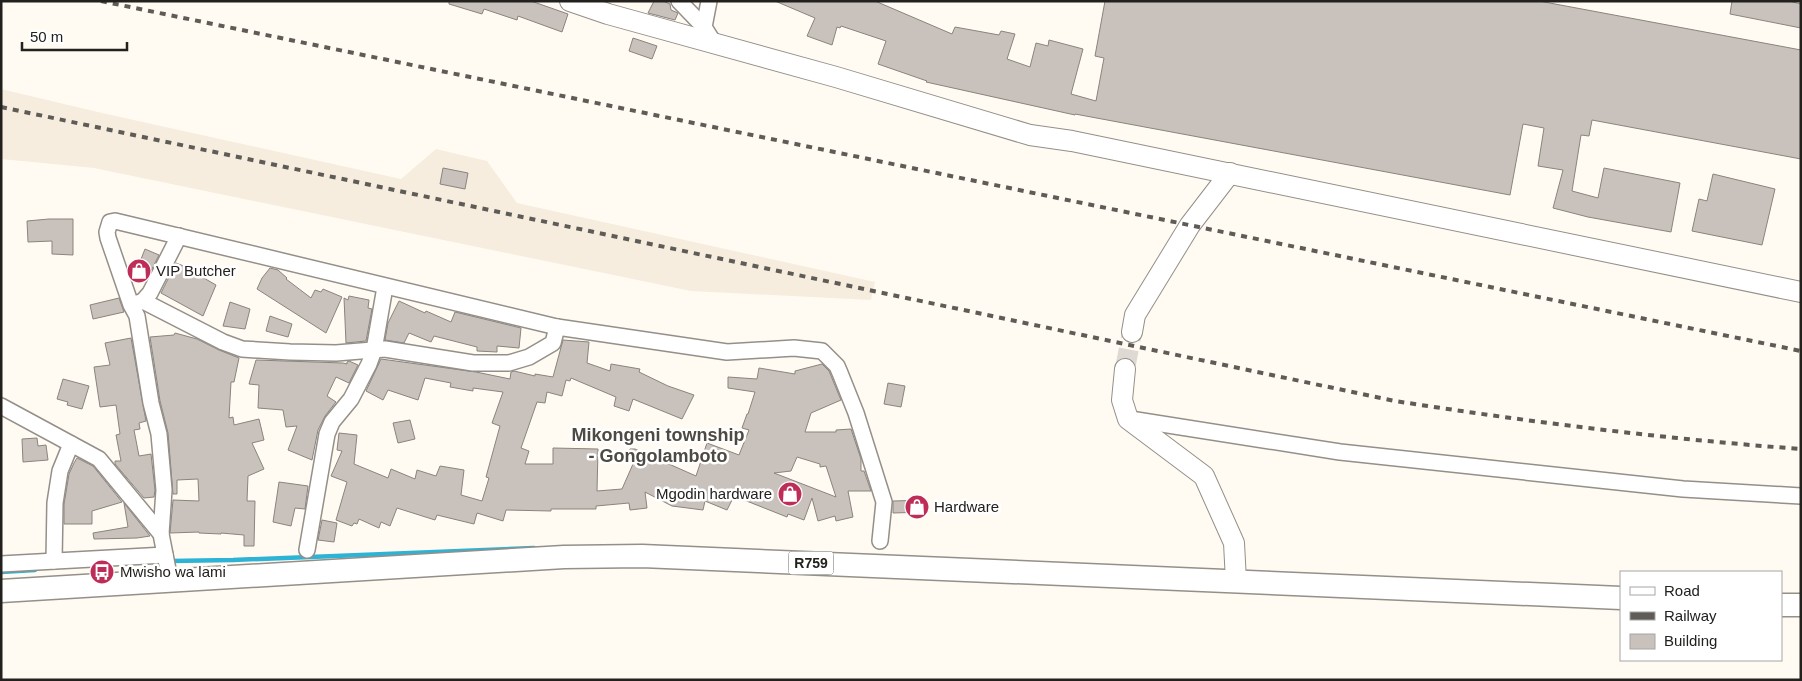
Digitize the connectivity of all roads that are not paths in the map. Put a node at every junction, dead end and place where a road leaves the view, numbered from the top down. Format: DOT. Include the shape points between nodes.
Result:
graph roads {
  1 [pos="570,1"];
  2 [pos="679,1"];
  3 [pos="709,1"];
  4 [pos="709,35"];
  5 [pos="1230,173"];
  6 [pos="179,236"];
  7 [pos="385,287"];
  8 [pos="1801,292"];
  9 [pos="137,303"];
  10 [pos="557,327"];
  11 [pos="1132,332"];
  12 [pos="374,350"];
  13 [pos="1126,369"];
  14 [pos="4,411"];
  15 [pos="1128,419"];
  16 [pos="71,444"];
  17 [pos="1801,496"];
  18 [pos="161,534"];
  19 [pos="880,540"];
  20 [pos="307,550"];
  21 [pos="165,555"];
  22 [pos="54,561"];
  23 [pos="1,564"];
  24 [pos="170,580"];
  25 [pos="1236,581"];
  26 [pos="1,590"];
  27 [pos="1620,598"];
  28 [pos="1782,605"];
  29 [pos="1801,606"];
  1 -- 4 [label="street" via="608,14"];
  2 -- 4 [label="street"];
  3 -- 4 [label="street"];
  4 -- 5 [label="street" via="1030,135"];
  5 -- 8 [label="street"];
  5 -- 11 [label="street" via="1185,233 1135,315"];
  6 -- 7 [label="street"];
  6 -- 9 [label="street" via="150,293"];
  6 -- 9 [label="street" via="110,222 108,238"];
  7 -- 10 [label="street"];
  7 -- 12 [label="street"];
  9 -- 12 [label="street" via="242,349 336,353"];
  9 -- 18 [label="street" via="151,403 159,434 164,490"];
  10 -- 12 [label="street" via="553,343 529,357 509,363 473,363 398,350"];
  10 -- 19 [label="street" via="727,352 794,348 822,351 840,373 884,502"];
  12 -- 20 [label="street" via="351,399 332,422 327,434"];
  13 -- 15 [label="street" via="1122,400"];
  14 -- 16 [label="street"];
  15 -- 17 [label="street" via="1340,452 1683,489"];
  15 -- 25 [label="street" via="1204,476 1234,543"];
  16 -- 18 [label="street" via="99,459"];
  16 -- 22 [label="street" via="60,471 55,503"];
  18 -- 21 [label="street"];
  21 -- 22 [label="street"];
  21 -- 24 [label="street"];
  22 -- 23 [label="street"];
  24 -- 25 [label="main road, R759" via="564,557 642,556"];
  24 -- 26 [label="main road, R759"];
  25 -- 27 [label="main road, R759"];
  28 -- 29 [label="main road"];
}
